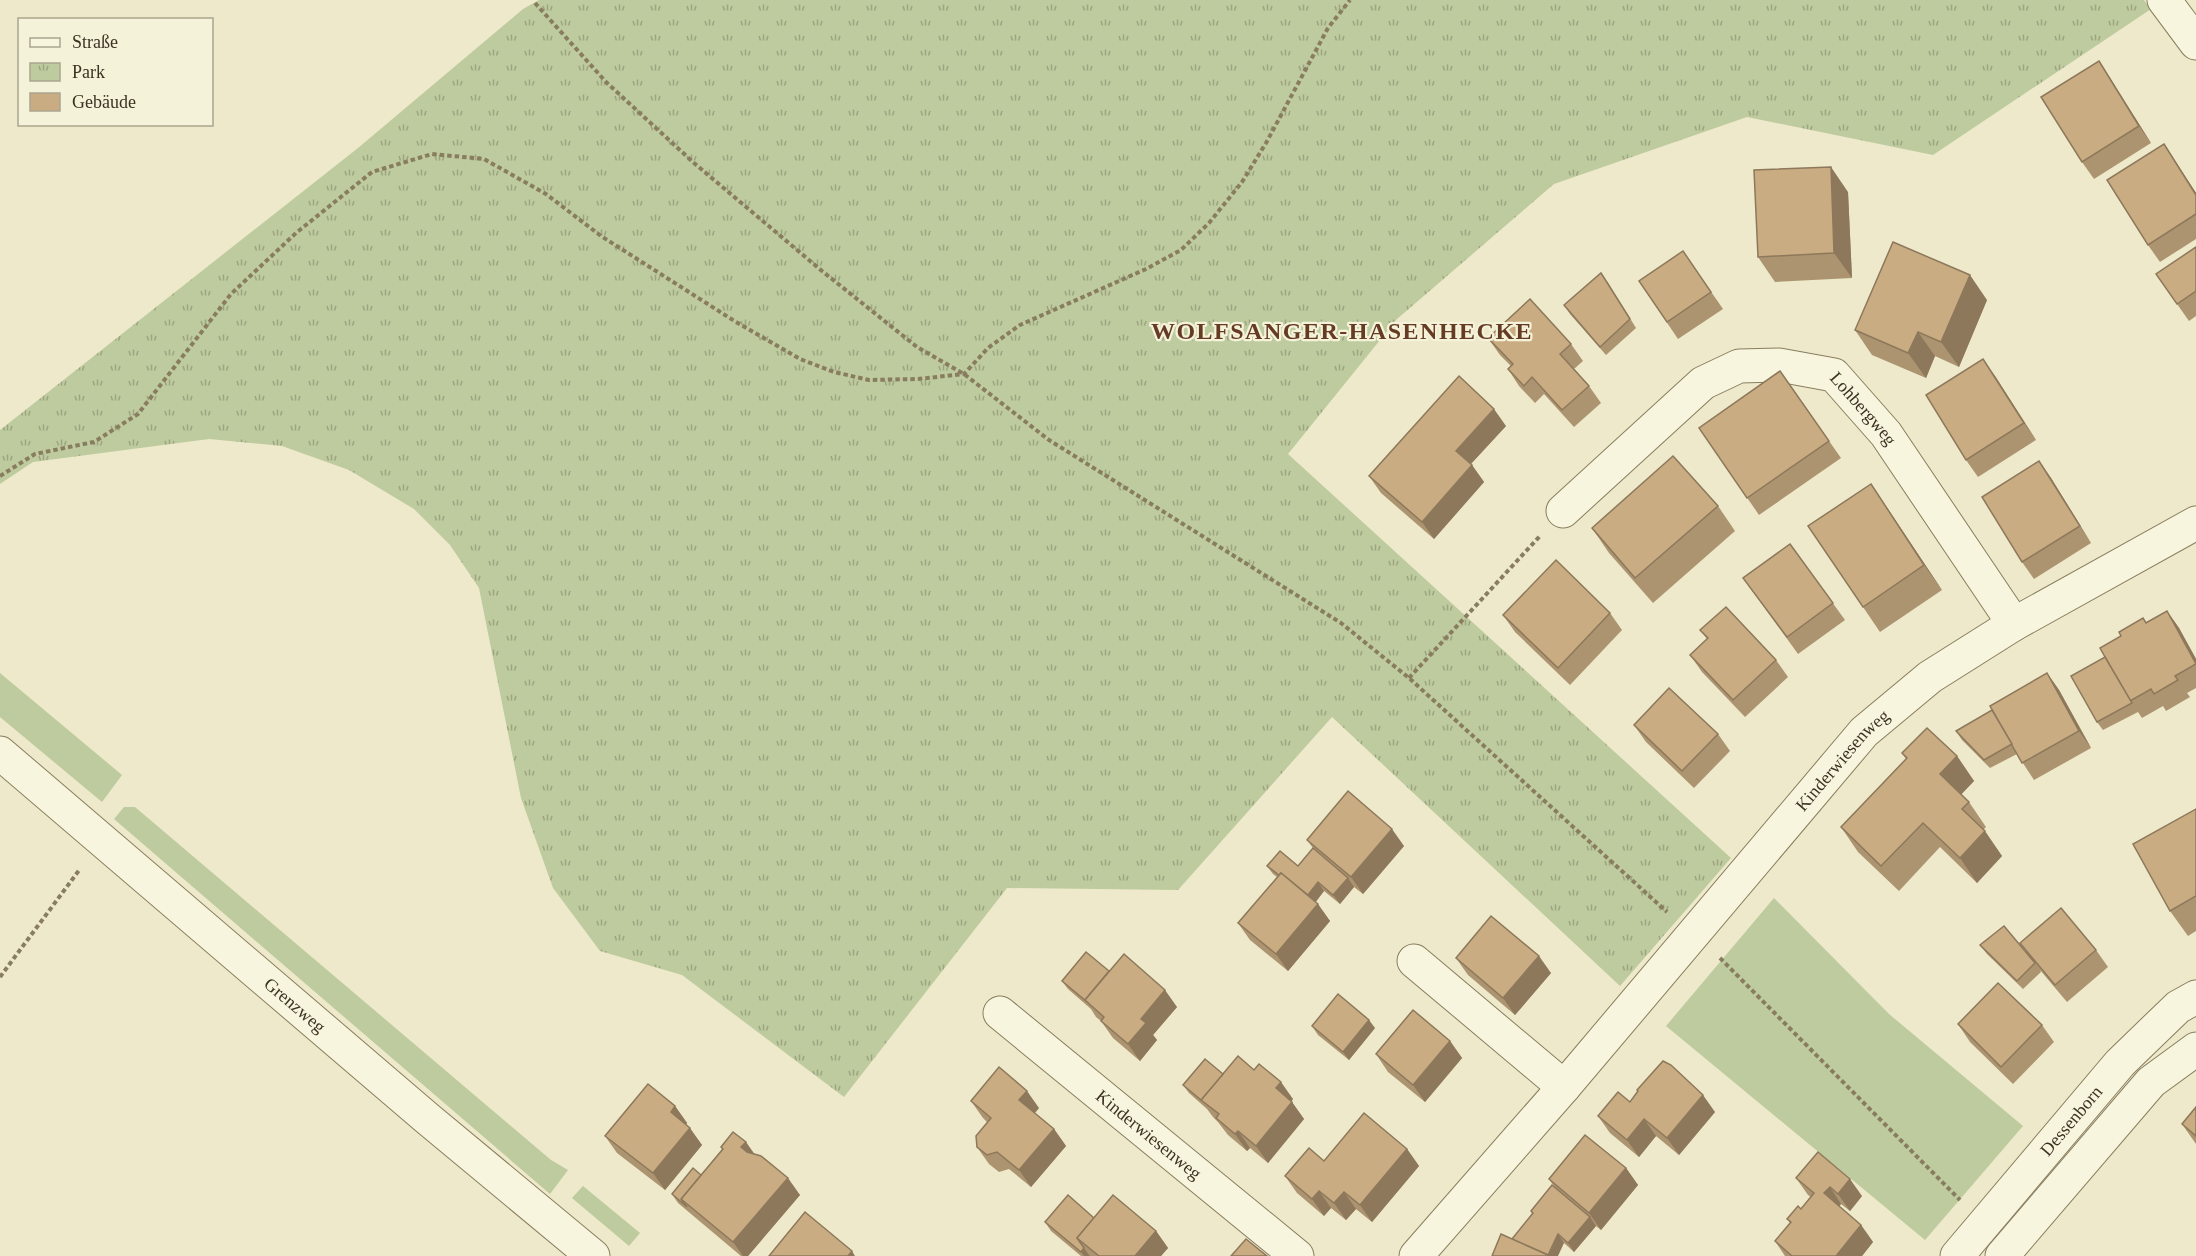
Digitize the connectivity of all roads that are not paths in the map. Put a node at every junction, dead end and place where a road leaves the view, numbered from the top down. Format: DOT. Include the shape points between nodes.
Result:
graph roads {
  1 [pos="2164,0"];
  2 [pos="2196,43"];
  3 [pos="1563,511"];
  4 [pos="2196,524"];
  5 [pos="2014,624"];
  6 [pos="0,753"];
  7 [pos="1414,961"];
  8 [pos="2196,997"];
  9 [pos="999,1012"];
  10 [pos="2196,1049"];
  11 [pos="1564,1087"];
  12 [pos="592,1256"];
  13 [pos="1297,1256"];
  14 [pos="1416,1256"];
  15 [pos="1957,1256"];
  16 [pos="2002,1256"];
  1 -- 2 [label="street"];
  3 -- 5 [label="street, Lohbergweg" via="1703,383 1739,366 1779,366 1834,375 1886,434"];
  4 -- 5 [label="street, Kinderwiesenweg"];
  5 -- 11 [label="street, Kinderwiesenweg" via="1930,677 1864,732"];
  6 -- 12 [label="street, Grenzweg"];
  7 -- 11 [label="street"];
  8 -- 15 [label="street, Dessenborn" via="2178,1007 2120,1063"];
  9 -- 13 [label="street, Kinderwiesenweg"];
  10 -- 16 [label="street, Dessenborn" via="2151,1082"];
  11 -- 14 [label="street, Kinderwiesenweg"];
}
